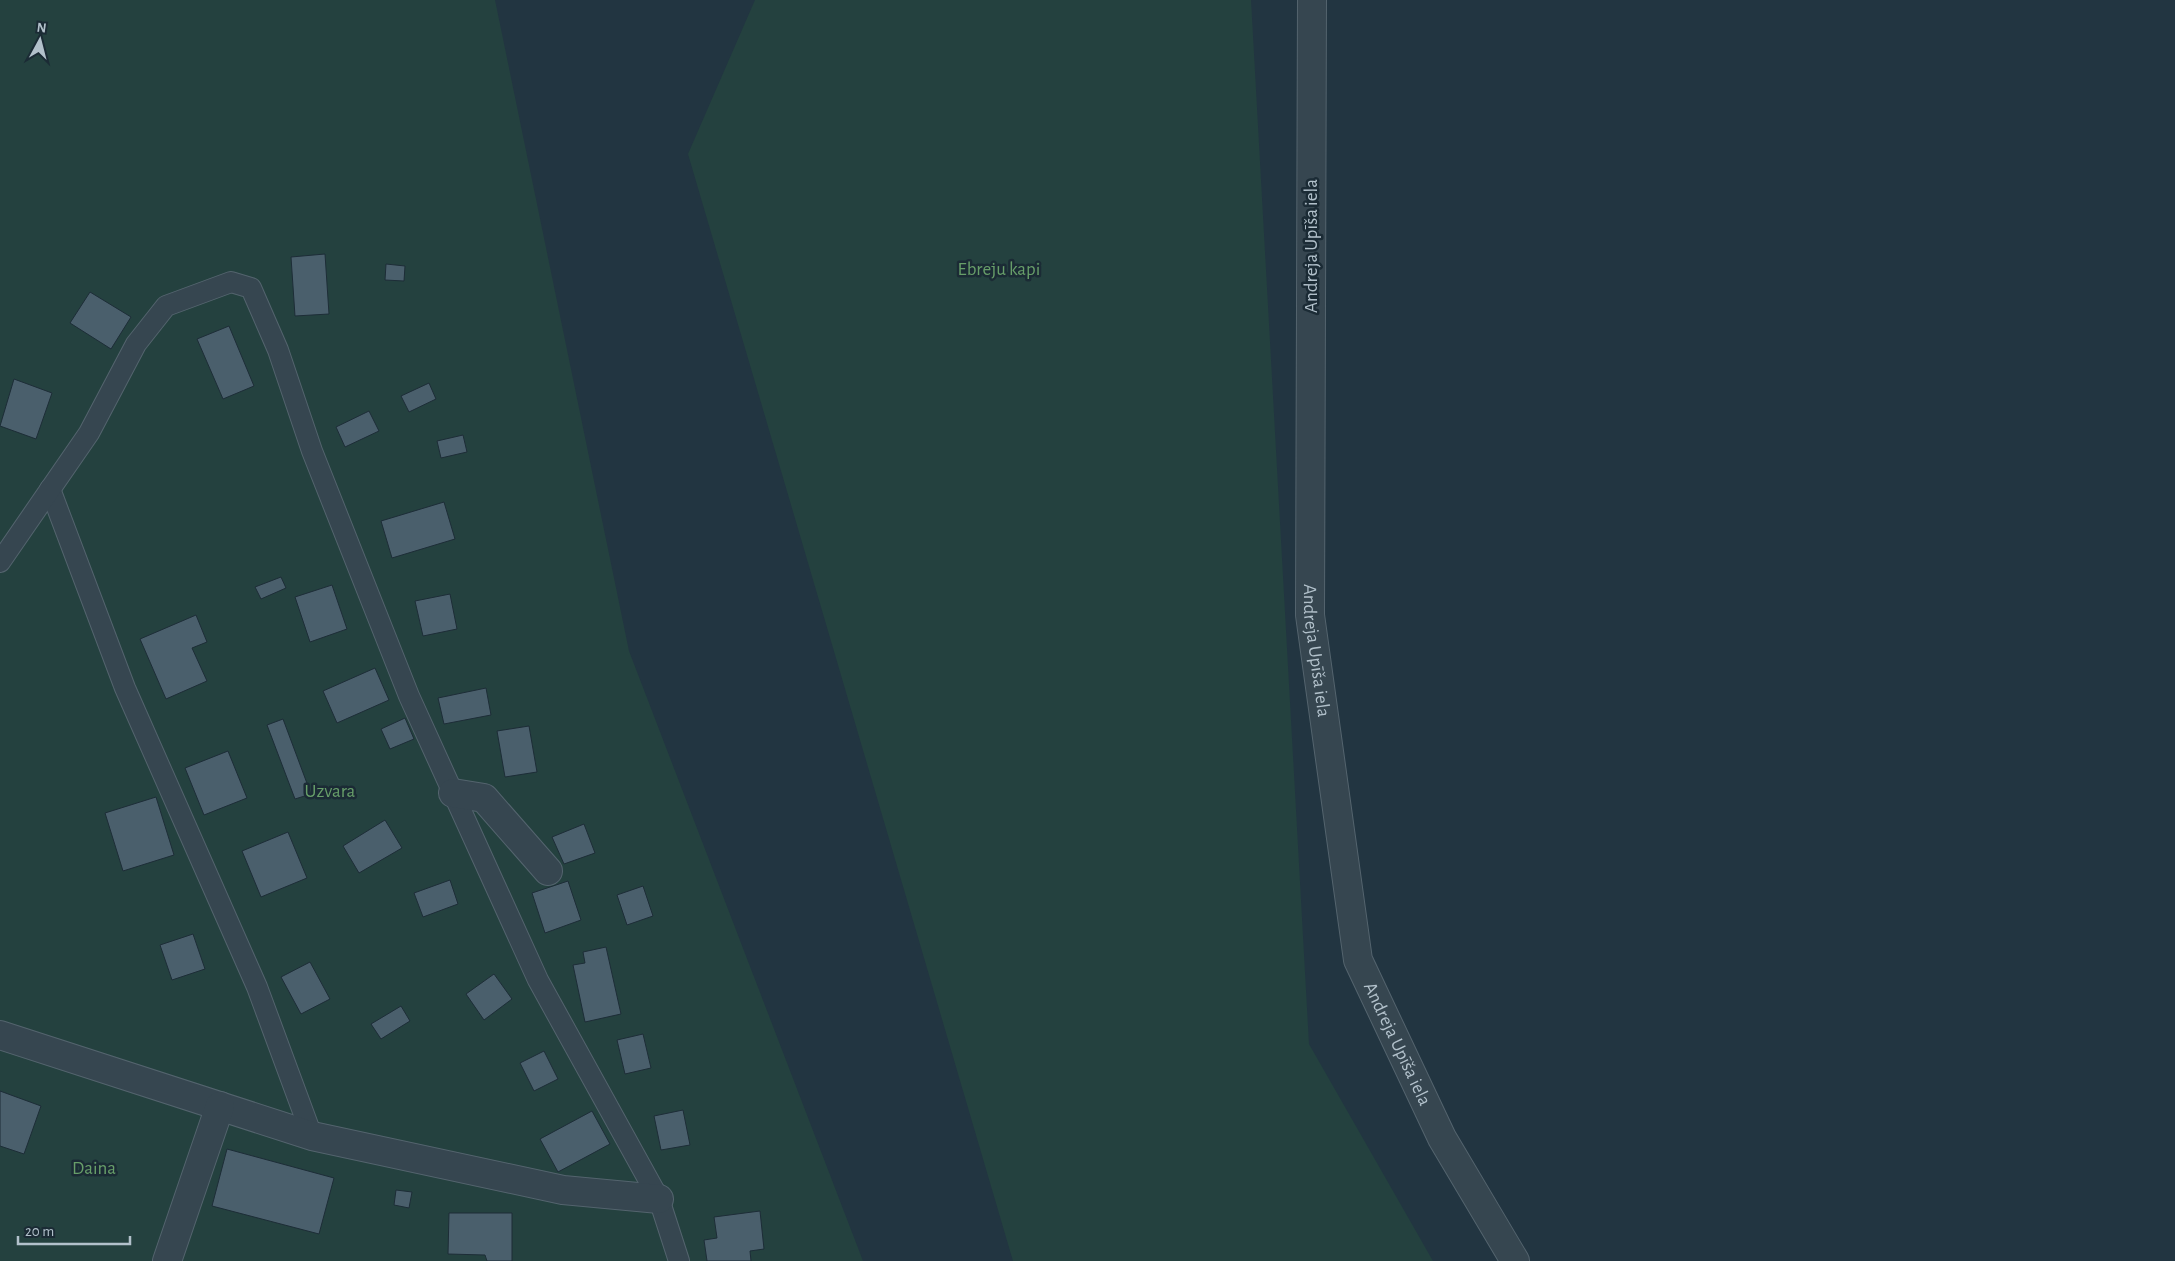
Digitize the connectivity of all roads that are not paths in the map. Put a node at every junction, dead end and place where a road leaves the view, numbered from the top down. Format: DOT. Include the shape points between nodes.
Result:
graph roads {
  1 [pos="1312,0"];
  2 [pos="50,489"];
  3 [pos="0,562"];
  4 [pos="453,793"];
  5 [pos="548,871"];
  6 [pos="0,1034"];
  7 [pos="220,1106"];
  8 [pos="312,1136"];
  9 [pos="659,1199"];
  10 [pos="167,1261"];
  11 [pos="679,1261"];
  12 [pos="1515,1261"];
  1 -- 12 [label="street, Andreja Upīša iela" via="1310,615 1358,960 1442,1138"];
  2 -- 3 [label="lane"];
  2 -- 4 [label="lane" via="89,433 136,344 166,306 231,282 251,288 278,350 312,451 409,696"];
  2 -- 8 [label="lane" via="125,688 257,987"];
  4 -- 5 [label="street" via="484,798"];
  4 -- 9 [label="lane" via="538,980"];
  6 -- 7 [label="street"];
  7 -- 8 [label="street"];
  7 -- 10 [label="street"];
  8 -- 9 [label="street" via="563,1190"];
  9 -- 11 [label="lane"];
}
